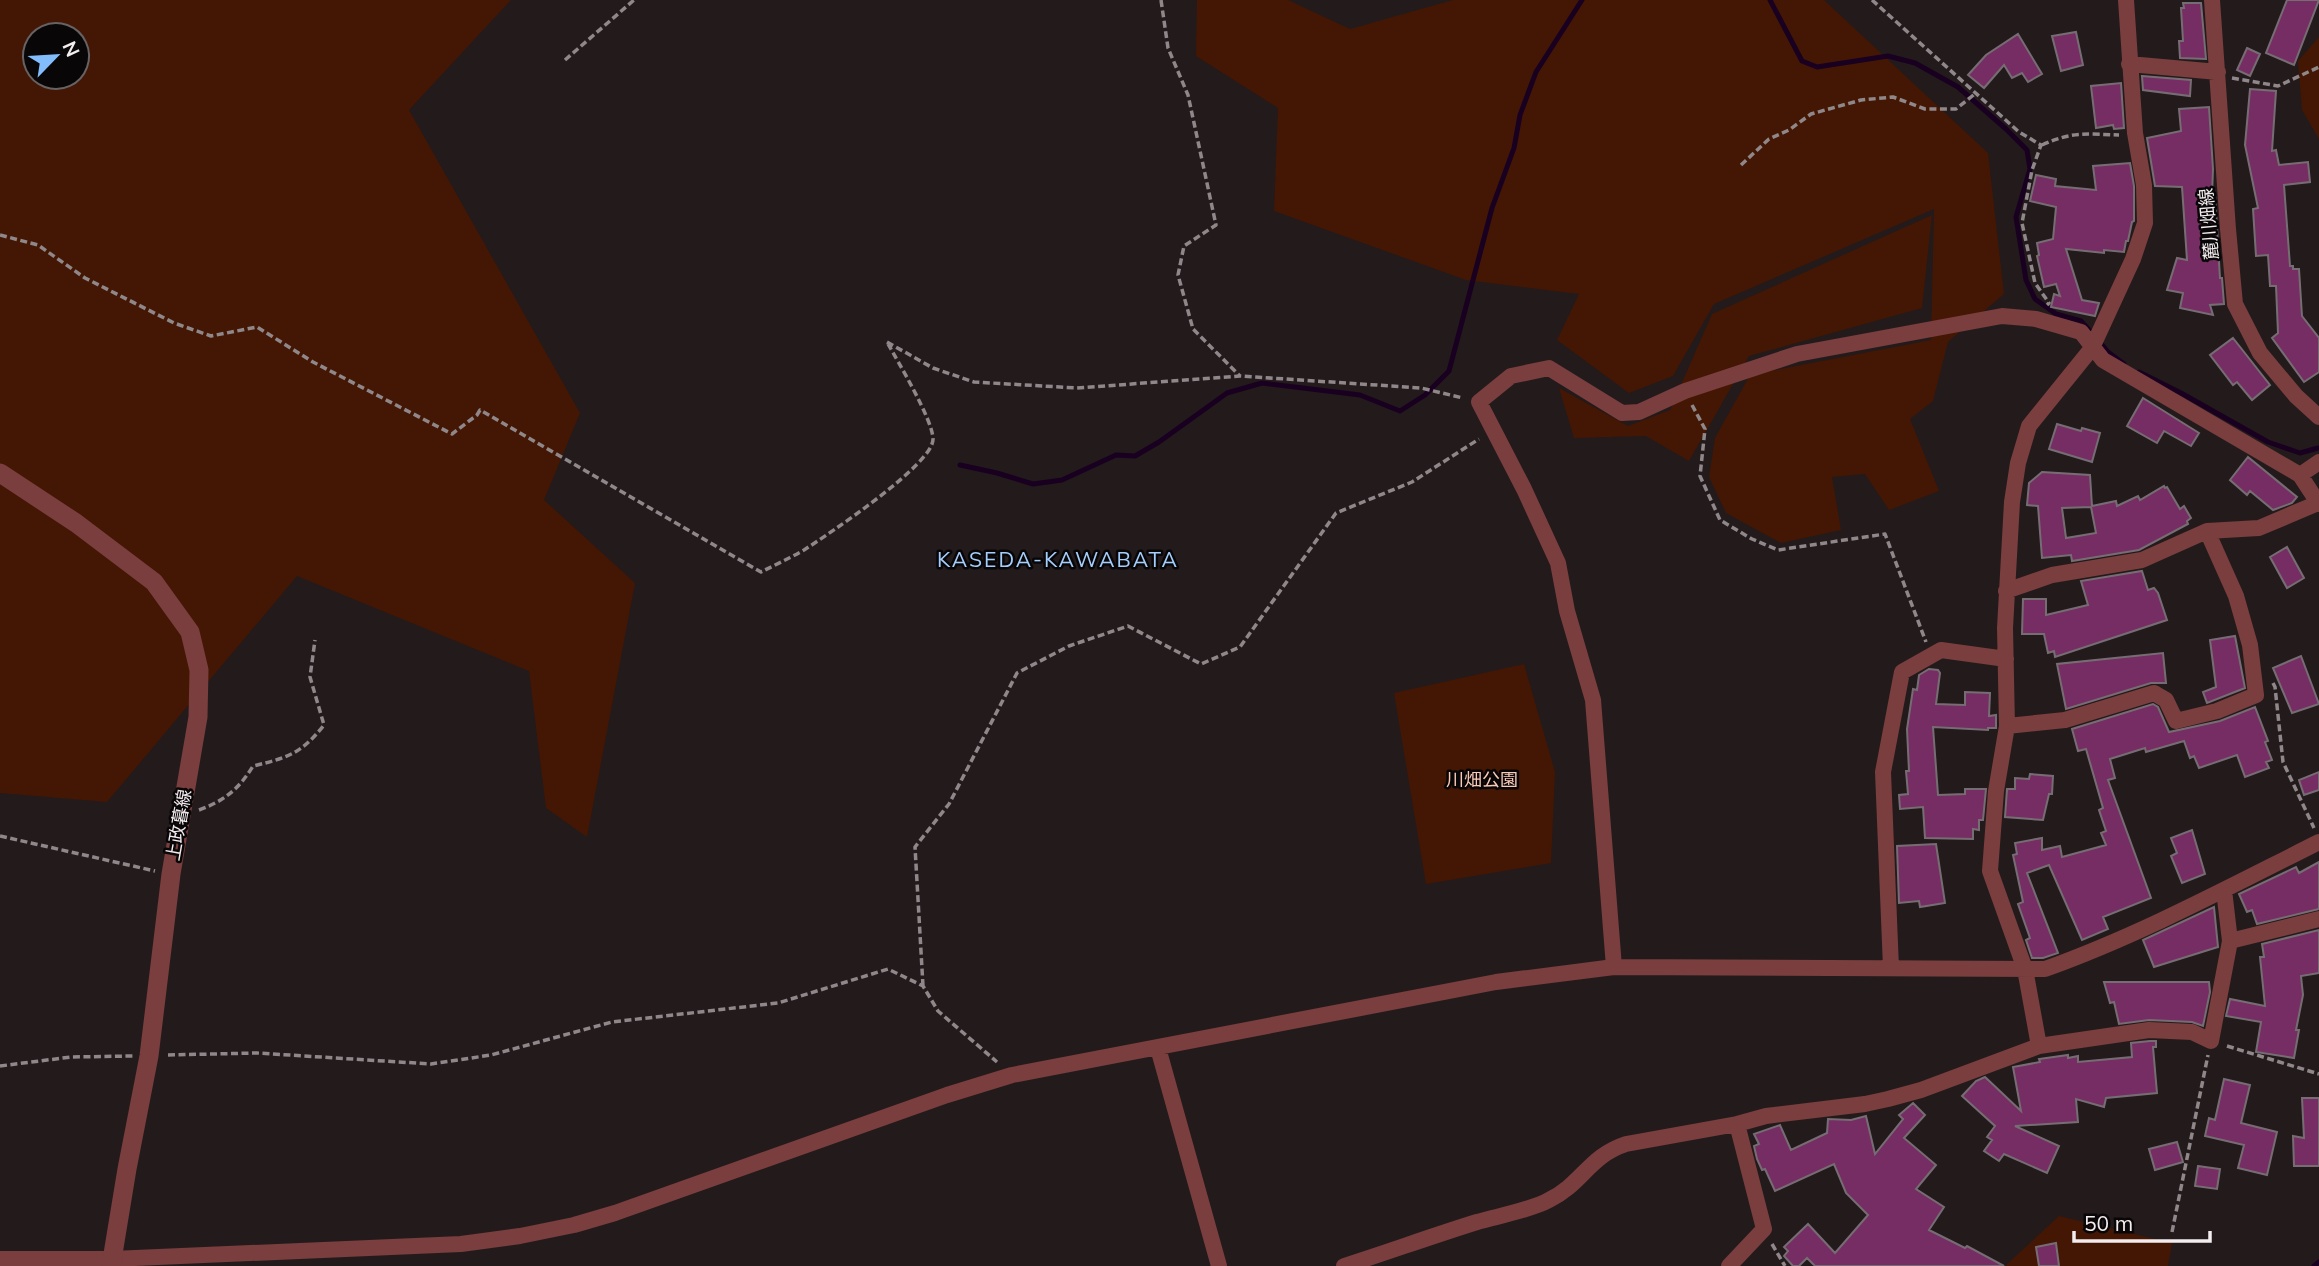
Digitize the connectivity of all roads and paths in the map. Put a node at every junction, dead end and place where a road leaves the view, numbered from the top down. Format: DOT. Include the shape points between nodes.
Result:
graph roads {
  1 [pos="634,0"];
  2 [pos="1161,0"];
  3 [pos="1872,0"];
  4 [pos="2126,0"];
  5 [pos="2212,0"];
  6 [pos="565,60"];
  7 [pos="2129,64"];
  8 [pos="2319,66"];
  9 [pos="2218,74"];
  10 [pos="1976,93"];
  11 [pos="2135,135"];
  12 [pos="2041,145"];
  13 [pos="1741,165"];
  14 [pos="0,235"];
  15 [pos="2049,303"];
  16 [pos="2091,348"];
  17 [pos="1240,376"];
  18 [pos="1685,391"];
  19 [pos="1479,402"];
  20 [pos="2319,417"];
  21 [pos="1493,430"];
  22 [pos="2319,462"];
  23 [pos="0,473"];
  24 [pos="2300,475"];
  25 [pos="2318,503"];
  26 [pos="2207,531"];
  27 [pos="2007,591"];
  28 [pos="315,640"];
  29 [pos="1931,655"];
  30 [pos="2007,659"];
  31 [pos="2269,676"];
  32 [pos="2007,726"];
  33 [pos="181,817"];
  34 [pos="2316,835"];
  35 [pos="0,836"];
  36 [pos="171,874"];
  37 [pos="2224,890"];
  38 [pos="2319,919"];
  39 [pos="2230,941"];
  40 [pos="1614,967"];
  41 [pos="1891,968"];
  42 [pos="2025,969"];
  43 [pos="923,986"];
  44 [pos="2211,1041"];
  45 [pos="2039,1046"];
  46 [pos="1158,1048"];
  47 [pos="149,1056"];
  48 [pos="0,1066"];
  49 [pos="2319,1074"];
  50 [pos="1012,1075"];
  51 [pos="1737,1124"];
  52 [pos="1764,1229"];
  53 [pos="2172,1232"];
  54 [pos="0,1259"];
  55 [pos="111,1262"];
  56 [pos="1219,1266"];
  57 [pos="1344,1266"];
  58 [pos="1729,1266"];
  59 [pos="1785,1266"];
  1 -- 6 [label="path"];
  2 -- 17 [label="path" via="1168,48 1188,94 1216,225 1184,246 1178,275 1193,328"];
  3 -- 10 [label="path"];
  4 -- 7 [label="street"];
  5 -- 9 [label="street, 麓川畑線"];
  7 -- 9 [label="street"];
  7 -- 11 [label="street"];
  8 -- 9 [label="path" via="2278,86"];
  9 -- 20 [label="street, 麓川畑線" via="2235,304 2259,353"];
  10 -- 12 [label="path"];
  10 -- 13 [label="path" via="1956,109 1925,108 1893,97 1861,100 1811,114 1769,139"];
  11 -- 12 [label="path" via="2065,135"];
  11 -- 16 [label="street" via="2145,223"];
  12 -- 15 [label="path" via="2022,223 2035,283"];
  14 -- 17 [label="path" via="38,245 85,278 174,323 211,336 257,327 313,362 452,434 480,410 761,572 841,525 903,478 932,447 933,437 919,402 887,342 933,368 974,382 1077,388"];
  16 -- 18 [label="street" via="2081,332 2036,319 2002,316 1797,354"];
  16 -- 24 [label="street" via="2103,360"];
  16 -- 27 [label="street" via="2029,426 2012,502"];
  17 -- 19 [label="path" via="1420,388"];
  18 -- 19 [label="street" via="1639,412 1622,413 1549,368 1511,376"];
  18 -- 29 [label="path" via="1705,429 1700,476 1720,520 1778,550 1885,534"];
  19 -- 21 [label="street"];
  21 -- 40 [label="street" via="1558,563 1593,700"];
  21 -- 43 [label="path" via="1412,482 1336,513 1240,647 1201,664 1128,626 1069,646 1017,673 949,804 915,847"];
  22 -- 24 [label="street"];
  23 -- 33 [label="street, 上政暮線" via="154,582 190,632 199,670 198,717"];
  24 -- 25 [label="street"];
  25 -- 26 [label="street" via="2259,528"];
  26 -- 27 [label="street" via="2142,560 2052,575"];
  26 -- 32 [label="street" via="2236,596 2250,645 2256,695 2176,721 2166,700 2154,693 2065,720"];
  27 -- 30 [label="street"];
  28 -- 33 [label="path" via="310,677 324,725 311,741 286,758 253,766 241,785 219,803"];
  29 -- 30 [label="street" via="1941,650"];
  29 -- 41 [label="street" via="1902,671 1883,772"];
  30 -- 32 [label="street"];
  31 -- 34 [label="path" via="2275,687 2283,762"];
  32 -- 42 [label="street" via="1990,871"];
  33 -- 36 [label="street, 上政暮線"];
  34 -- 37 [label="street"];
  35 -- 36 [label="path"];
  36 -- 47 [label="street, 上政暮線"];
  37 -- 39 [label="street"];
  37 -- 42 [label="street" via="2092,952 2045,969"];
  38 -- 39 [label="street"];
  39 -- 44 [label="street"];
  40 -- 41 [label="street"];
  40 -- 46 [label="street" via="1496,982"];
  41 -- 42 [label="street"];
  42 -- 45 [label="street"];
  43 -- 47 [label="path" via="888,969 778,1003 612,1022 491,1055 431,1064 257,1053"];
  43 -- 50 [label="path" via="938,1011"];
  44 -- 45 [label="street" via="2192,1032 2149,1030"];
  44 -- 49 [label="path"];
  44 -- 53 [label="path"];
  45 -- 51 [label="street" via="1922,1090"];
  46 -- 50 [label="street"];
  46 -- 56 [label="street"];
  47 -- 48 [label="path"];
  47 -- 55 [label="street, 上政暮線"];
  50 -- 55 [label="street" via="615,1213 547,1231 461,1244"];
  51 -- 52 [label="street"];
  51 -- 57 [label="street" via="1611,1149 1548,1201"];
  52 -- 58 [label="street"];
  52 -- 59 [label="path"];
  54 -- 55 [label="street"];
}
